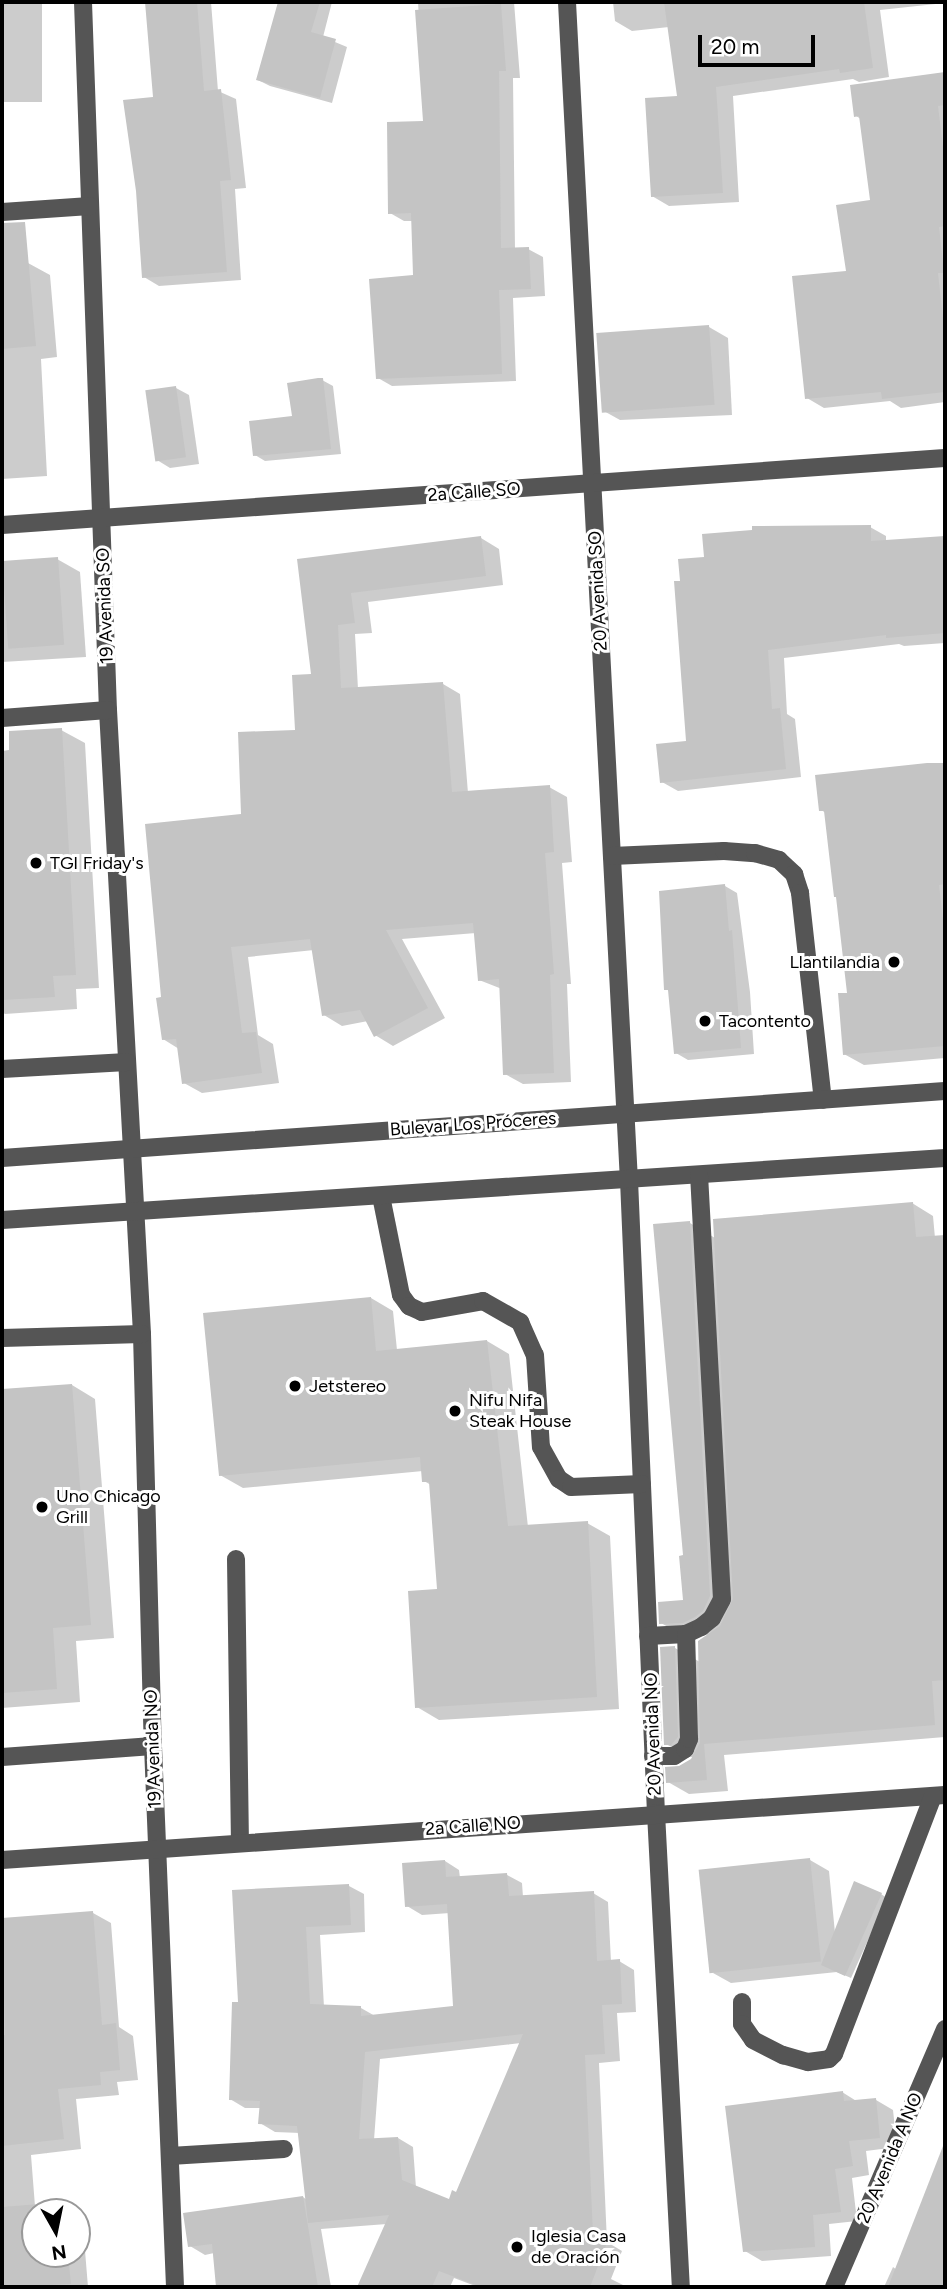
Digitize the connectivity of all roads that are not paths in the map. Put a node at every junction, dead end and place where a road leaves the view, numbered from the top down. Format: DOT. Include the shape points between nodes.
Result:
graph roads {
  1 [pos="83,2"];
  2 [pos="567,2"];
  3 [pos="90,206"];
  4 [pos="2,212"];
  5 [pos="945,458"];
  6 [pos="593,483"];
  7 [pos="102,518"];
  8 [pos="2,525"];
  9 [pos="108,710"];
  10 [pos="2,718"];
  11 [pos="612,856"];
  12 [pos="127,1062"];
  13 [pos="2,1069"];
  14 [pos="945,1091"];
  15 [pos="823,1100"];
  16 [pos="625,1113"];
  17 [pos="132,1149"];
  18 [pos="2,1158"];
  19 [pos="945,1158"];
  20 [pos="699,1175"];
  21 [pos="629,1180"];
  22 [pos="381,1196"];
  23 [pos="135,1211"];
  24 [pos="2,1220"];
  25 [pos="142,1334"];
  26 [pos="2,1338"];
  27 [pos="642,1485"];
  28 [pos="236,1559"];
  29 [pos="686,1634"];
  30 [pos="648,1636"];
  31 [pos="153,1746"];
  32 [pos="653,1756"];
  33 [pos="2,1757"];
  34 [pos="939,1795"];
  35 [pos="656,1813"];
  36 [pos="240,1843"];
  37 [pos="157,1849"];
  38 [pos="2,1860"];
  39 [pos="742,2003"];
  40 [pos="945,2029"];
  41 [pos="284,2149"];
  42 [pos="170,2156"];
  43 [pos="175,2287"];
  44 [pos="681,2287"];
  45 [pos="834,2287"];
  1 -- 3 [label="street, 19 Avenida SO"];
  2 -- 6 [label="street, 20 Avenida SO"];
  3 -- 4 [label="street"];
  3 -- 7 [label="street, 19 Avenida SO"];
  5 -- 6 [label="street, 2a Calle SO"];
  6 -- 7 [label="street, 2a Calle SO"];
  6 -- 11 [label="street, 20 Avenida SO"];
  7 -- 8 [label="street, 2a Calle SO"];
  7 -- 9 [label="street, 19 Avenida SO"];
  9 -- 10 [label="street"];
  9 -- 12 [label="street, 19 Avenida SO"];
  11 -- 15 [label="street" via="755,853 779,860 794,874 800,892"];
  11 -- 16 [label="street, 20 Avenida SO"];
  12 -- 13 [label="street"];
  12 -- 17 [label="street, 19 Avenida SO"];
  14 -- 15 [label="street, Bulevar Los Próceres"];
  15 -- 16 [label="street, Bulevar Los Próceres"];
  16 -- 17 [label="street, Bulevar Los Próceres"];
  16 -- 21 [label="street, 20 Avenida SO"];
  17 -- 18 [label="street, Bulevar Los Próceres"];
  17 -- 23 [label="street, 19 Avenida SO"];
  19 -- 20 [label="street"];
  20 -- 21 [label="street"];
  20 -- 29 [label="street" via="722,1599 712,1618"];
  21 -- 22 [label="street"];
  21 -- 27 [label="street, 20 Avenida NO"];
  22 -- 23 [label="street"];
  22 -- 27 [label="street" via="401,1295 409,1306 422,1312 483,1301 520,1322 535,1355 541,1447 559,1479 570,1486"];
  23 -- 24 [label="street"];
  23 -- 25 [label="street, 19 Avenida NO"];
  25 -- 26 [label="street"];
  25 -- 31 [label="street, 19 Avenida NO"];
  27 -- 30 [label="street, 20 Avenida NO"];
  28 -- 36 [label="street"];
  29 -- 30 [label="street"];
  29 -- 32 [label="street" via="689,1739 674,1756"];
  30 -- 32 [label="street, 20 Avenida NO"];
  31 -- 33 [label="street"];
  31 -- 37 [label="street, 19 Avenida NO"];
  32 -- 35 [label="street, 20 Avenida NO"];
  34 -- 35 [label="street, 2a Calle NO"];
  34 -- 39 [label="street" via="834,2054 808,2062 753,2040 742,2024"];
  35 -- 36 [label="street, 2a Calle NO"];
  35 -- 44 [label="street, 20 Avenida NO"];
  36 -- 37 [label="street, 2a Calle NO"];
  37 -- 38 [label="street, 2a Calle NO"];
  37 -- 42 [label="street, 19 Avenida NO"];
  40 -- 45 [label="street, 20 Avenida A NO"];
  41 -- 42 [label="street"];
  42 -- 43 [label="street, 19 Avenida NO"];
}
